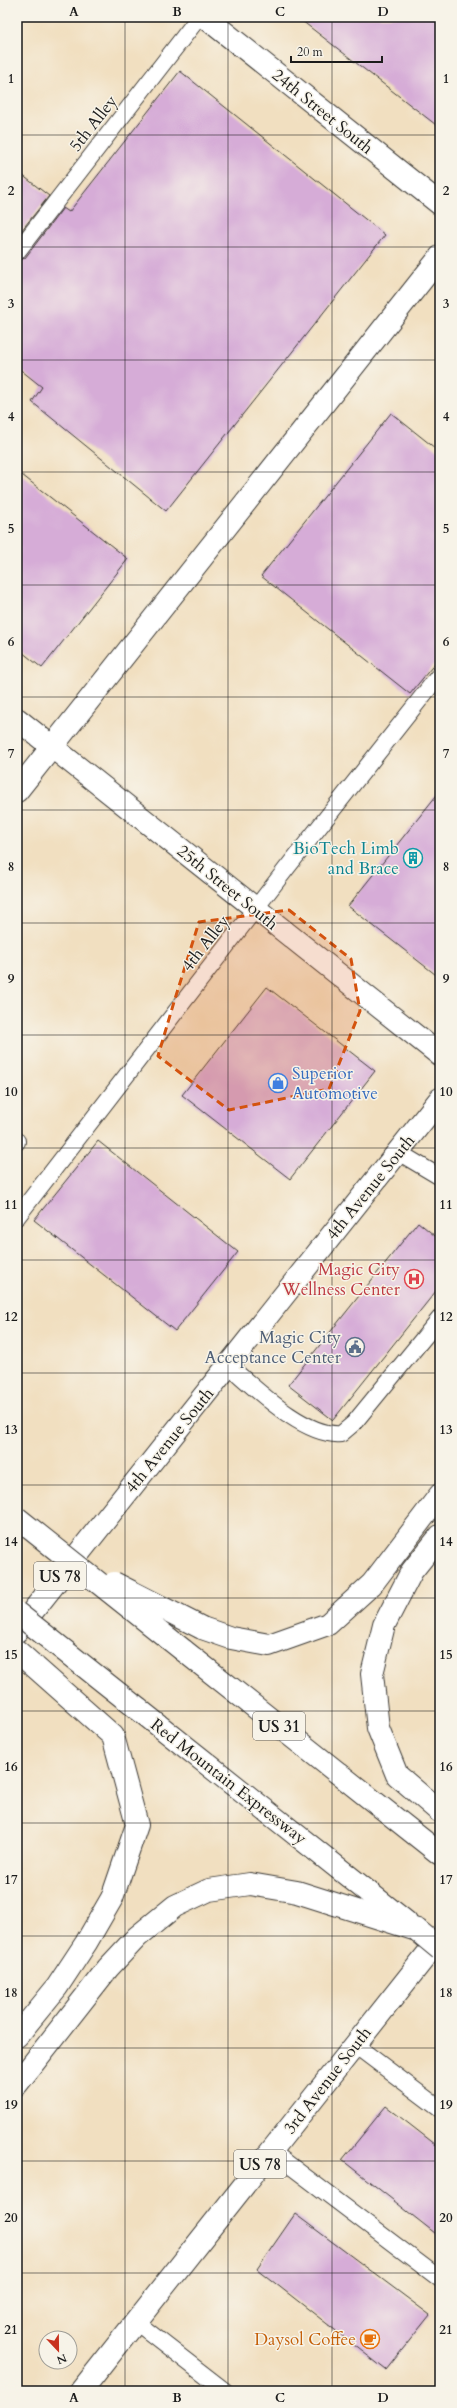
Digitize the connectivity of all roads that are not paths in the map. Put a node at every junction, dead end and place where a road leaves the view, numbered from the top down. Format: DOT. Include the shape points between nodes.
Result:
graph roads {
  1 [pos="199,17"];
  2 [pos="205,17"];
  3 [pos="440,204"];
  4 [pos="17,252"];
  5 [pos="440,257"];
  6 [pos="440,674"];
  7 [pos="17,718"];
  8 [pos="53,747"];
  9 [pos="17,791"];
  10 [pos="255,909"];
  11 [pos="440,1055"];
  12 [pos="440,1099"];
  13 [pos="398,1152"];
  14 [pos="440,1177"];
  15 [pos="17,1217"];
  16 [pos="440,1318"];
  17 [pos="228,1366"];
  18 [pos="440,1495"];
  19 [pos="17,1518"];
  20 [pos="440,1536"];
  21 [pos="70,1561"];
  22 [pos="17,1613"];
  23 [pos="17,1631"];
  24 [pos="17,1651"];
  25 [pos="440,1812"];
  26 [pos="440,1854"];
  27 [pos="416,1930"];
  28 [pos="440,1938"];
  29 [pos="440,1949"];
  30 [pos="17,2036"];
  31 [pos="355,2045"];
  32 [pos="17,2084"];
  33 [pos="440,2109"];
  34 [pos="271,2151"];
  35 [pos="440,2279"];
  36 [pos="136,2322"];
  37 [pos="81,2391"];
  38 [pos="225,2391"];
  1 -- 4 [label="lane, 5th Alley"];
  2 -- 3 [label="main road, 24th Street South"];
  5 -- 8 [label="main road"];
  6 -- 10 [label="lane, 4th Alley"];
  7 -- 8 [label="main road, 25th Street South"];
  8 -- 9 [label="main road"];
  8 -- 10 [label="main road, 25th Street South"];
  10 -- 11 [label="main road, 25th Street South"];
  10 -- 15 [label="lane, 4th Alley"];
  12 -- 13 [label="main road, 4th Avenue South / US 78"];
  13 -- 14 [label="lane"];
  13 -- 17 [label="main road, 4th Avenue South / US 78"];
  16 -- 17 [label="lane" via="354,1423 341,1434 322,1433 300,1421"];
  17 -- 23 [label="main road, 4th Avenue South / US 78"];
  18 -- 21 [label="main road, bridge" via="372,1584 328,1624 269,1645 231,1638 202,1628"];
  19 -- 21 [label="main road, US 31, bridge"];
  20 -- 25 [label="main road" via="412,1571 384,1625 372,1674 378,1728 397,1776"];
  21 -- 26 [label="main road, US 31, bridge"];
  22 -- 27 [label="main road, Red Mountain Expressway, bridge"];
  24 -- 30 [label="main road" via="113,1736 137,1824 128,1858 112,1898 86,1944 57,1987"];
  27 -- 29 [label="main road, Red Mountain Expressway, bridge"];
  27 -- 32 [label="main road" via="297,1892 250,1884 209,1890 175,1906 137,1936 108,1968"];
  28 -- 31 [label="main road, 3rd Avenue South / US 78"];
  31 -- 33 [label="lane"];
  31 -- 34 [label="main road, 3rd Avenue South / US 78"];
  34 -- 35 [label="lane"];
  34 -- 36 [label="main road, 3rd Avenue South / US 78"];
  36 -- 37 [label="main road, 3rd Avenue South / US 78"];
  36 -- 38 [label="lane"];
}
